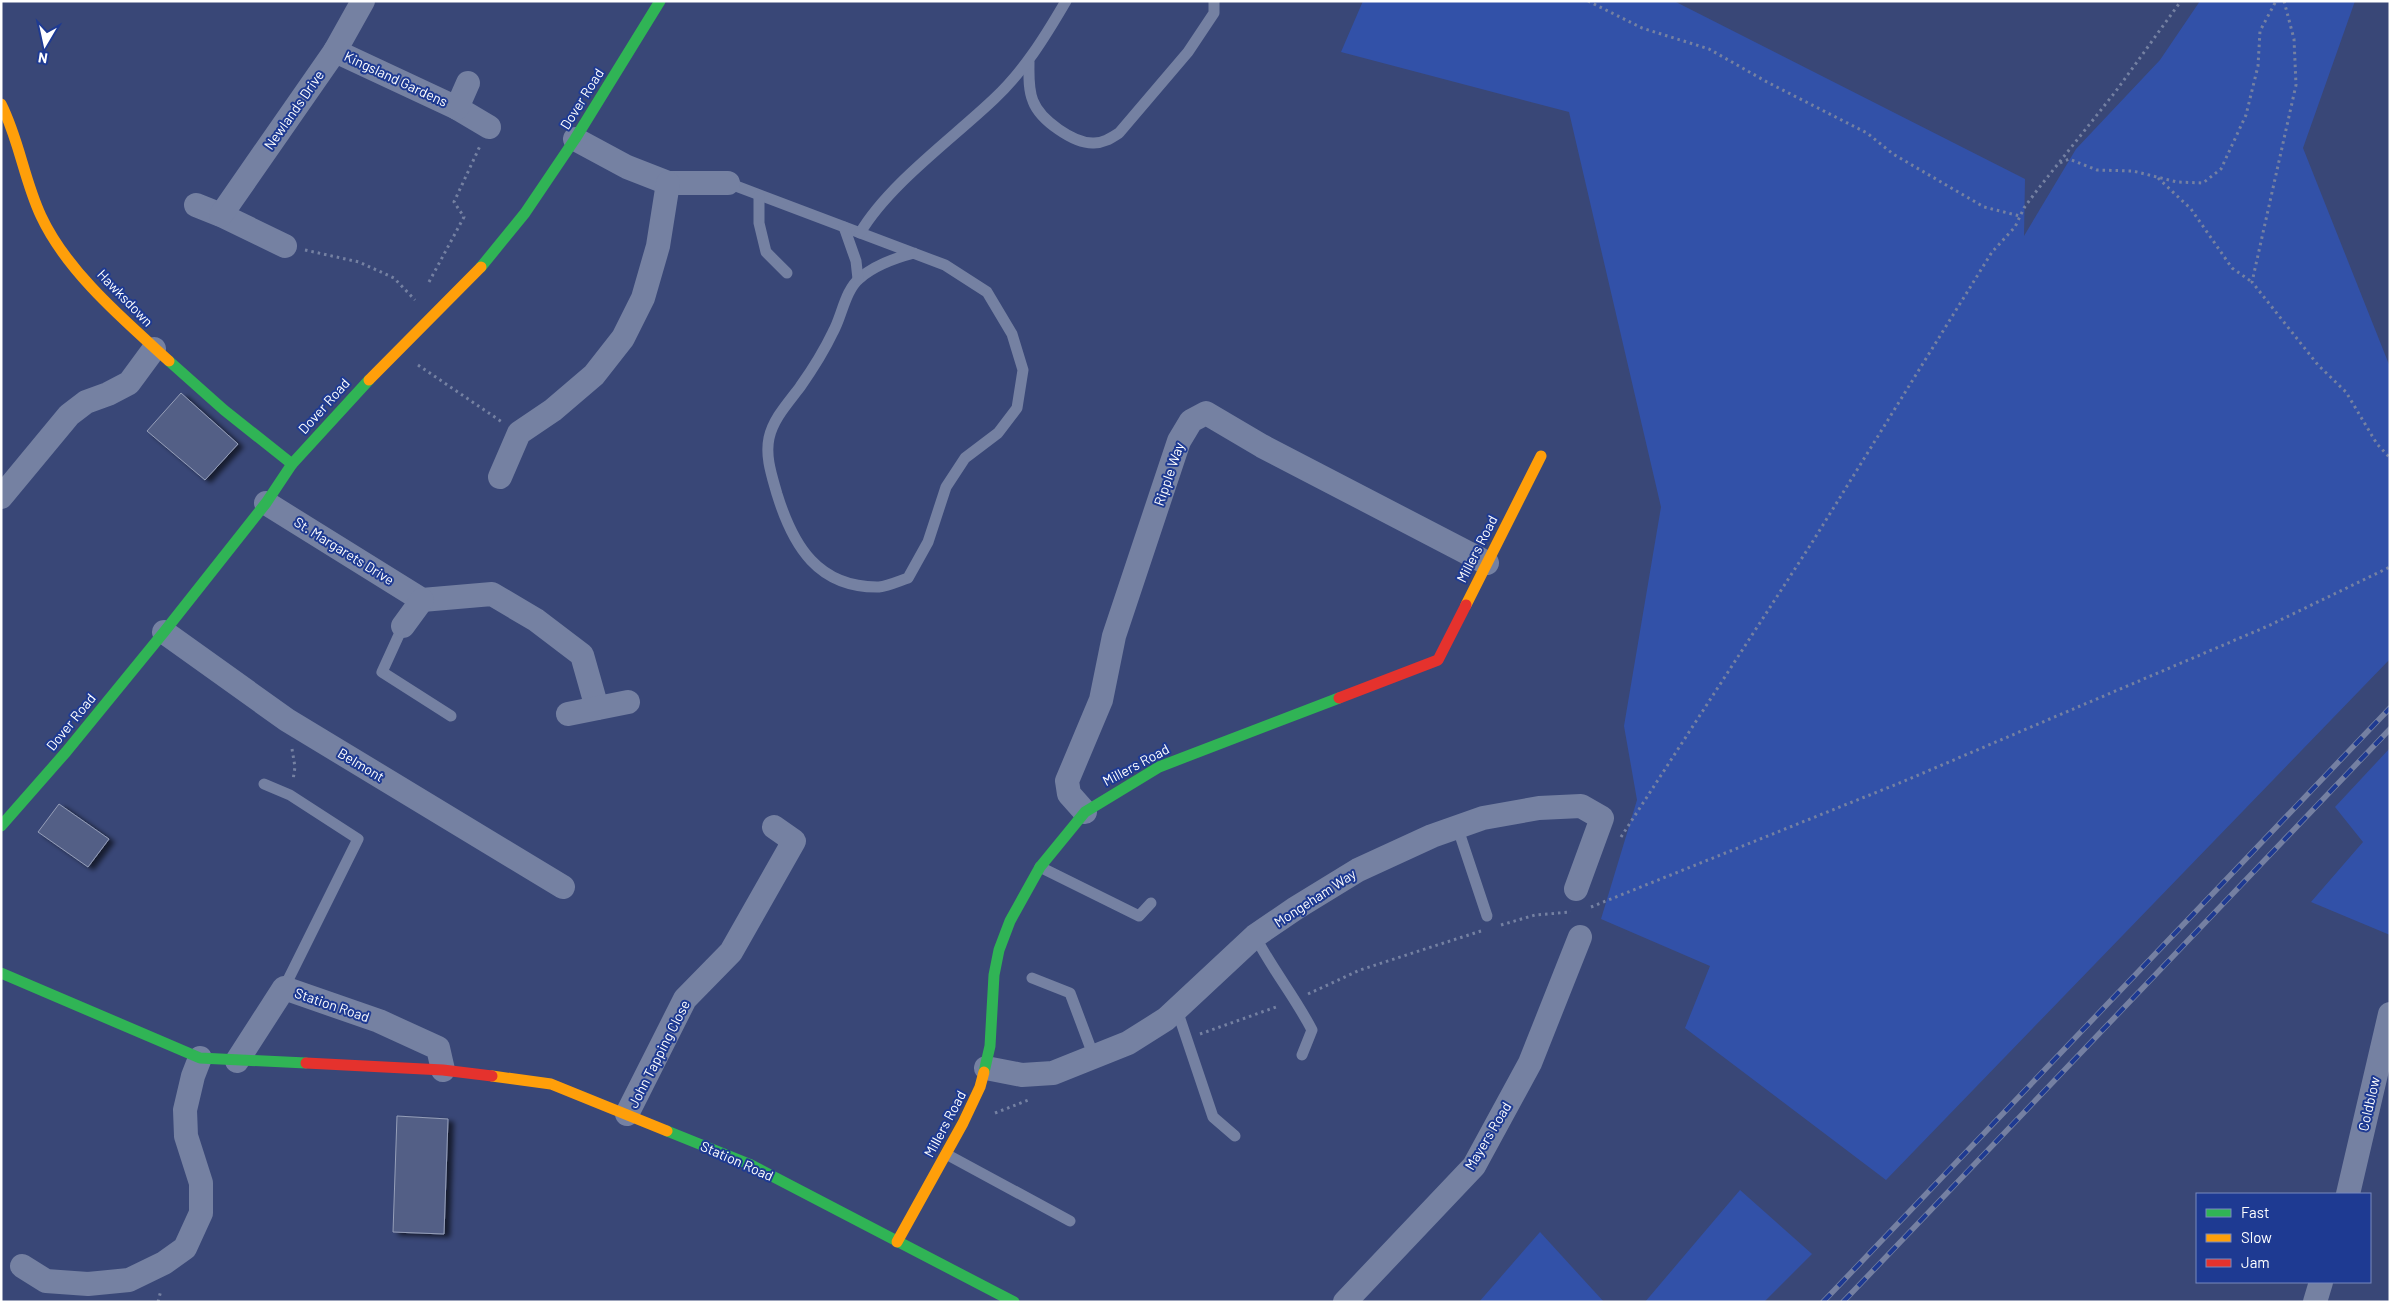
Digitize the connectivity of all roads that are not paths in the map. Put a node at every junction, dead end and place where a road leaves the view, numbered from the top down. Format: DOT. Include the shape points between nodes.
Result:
graph roads {
  1 [pos="362,1"];
  2 [pos="660,1"];
  3 [pos="1066,1"];
  4 [pos="1214,1"];
  5 [pos="335,51"];
  6 [pos="1029,62"];
  7 [pos="468,83"];
  8 [pos="1,104"];
  9 [pos="457,108"];
  10 [pos="489,127"];
  11 [pos="575,139"];
  12 [pos="668,183"];
  13 [pos="728,183"];
  14 [pos="759,196"];
  15 [pos="196,205"];
  16 [pos="221,215"];
  17 [pos="844,227"];
  18 [pos="860,233"];
  19 [pos="285,246"];
  20 [pos="914,253"];
  21 [pos="787,273"];
  22 [pos="858,279"];
  23 [pos="154,349"];
  24 [pos="1541,456"];
  25 [pos="292,464"];
  26 [pos="500,477"];
  27 [pos="1,497"];
  28 [pos="266,503"];
  29 [pos="1487,563"];
  30 [pos="422,600"];
  31 [pos="403,626"];
  32 [pos="164,632"];
  33 [pos="628,702"];
  34 [pos="597,708"];
  35 [pos="568,714"];
  36 [pos="451,716"];
  37 [pos="264,784"];
  38 [pos="1085,812"];
  39 [pos="1,826"];
  40 [pos="1457,826"];
  41 [pos="774,827"];
  42 [pos="1040,867"];
  43 [pos="564,888"];
  44 [pos="1586,899"];
  45 [pos="1151,903"];
  46 [pos="1488,916"];
  47 [pos="1254,936"];
  48 [pos="1580,937"];
  49 [pos="1,973"];
  50 [pos="1032,978"];
  51 [pos="284,988"];
  52 [pos="1177,1010"];
  53 [pos="2390,1014"];
  54 [pos="1302,1054"];
  55 [pos="1094,1057"];
  56 [pos="200,1058"];
  57 [pos="238,1061"];
  58 [pos="986,1068"];
  59 [pos="443,1070"];
  60 [pos="627,1114"];
  61 [pos="1235,1136"];
  62 [pos="946,1154"];
  63 [pos="2348,1193"];
  64 [pos="1070,1221"];
  65 [pos="897,1242"];
  66 [pos="22,1266"];
  67 [pos="2322,1283"];
  68 [pos="1014,1302"];
  69 [pos="1345,1302"];
  70 [pos="2315,1302"];
  1 -- 5 [label="street, Newlands Drive"];
  2 -- 11 [label="street, Dover Road"];
  3 -- 6 [label="lane"];
  4 -- 6 [label="lane" via="1214,13 1188,52 1119,133 1107,141 1093,143 1077,139 1039,113 1032,100"];
  5 -- 9 [label="street, Kingsland Gardens"];
  5 -- 16 [label="street, Newlands Drive"];
  6 -- 18 [label="lane" via="995,99 870,215"];
  7 -- 9 [label="street, Kingsland Gardens"];
  8 -- 23 [label="street, Hawksdown" via="38,206 56,244 91,286"];
  9 -- 10 [label="street, Kingsland Gardens"];
  11 -- 12 [label="street" via="626,167"];
  11 -- 25 [label="street, Dover Road" via="526,213 484,264 341,408"];
  12 -- 13 [label="street"];
  12 -- 26 [label="street" via="658,246 643,298 623,338 594,376 519,433"];
  13 -- 14 [label="lane"];
  14 -- 17 [label="lane"];
  14 -- 21 [label="lane" via="759,223 766,252"];
  15 -- 16 [label="street"];
  16 -- 19 [label="street"];
  17 -- 18 [label="lane"];
  17 -- 22 [label="lane" via="856,261"];
  18 -- 20 [label="lane"];
  20 -- 22 [label="lane"];
  20 -- 22 [label="lane" via="944,264 987,292 1012,334 1023,370 1017,408 998,433 964,458 946,487 928,542 908,578 881,587 848,584 823,572 801,551 785,520 769,465 769,438 779,414 833,332"];
  23 -- 25 [label="street, Hawksdown" via="241,425"];
  23 -- 27 [label="street" via="129,383 86,402 68,415"];
  24 -- 29 [label="street, Millers Road"];
  25 -- 28 [label="street, Dover Road"];
  28 -- 30 [label="street, St. Margarets Drive"];
  28 -- 32 [label="street, Dover Road"];
  29 -- 38 [label="street, Millers Road" via="1438,660 1167,764 1135,779"];
  29 -- 38 [label="street, Ripple Way" via="1262,446 1206,412 1192,421 1179,442 1114,636 1101,700 1067,780 1069,794"];
  30 -- 31 [label="street"];
  30 -- 34 [label="street" via="492,594 536,620 582,655"];
  31 -- 36 [label="lane" via="382,672"];
  32 -- 39 [label="street, Dover Road"];
  32 -- 43 [label="street, Belmont" via="287,720"];
  33 -- 34 [label="street"];
  34 -- 35 [label="street"];
  37 -- 51 [label="lane" via="290,795 358,839"];
  38 -- 42 [label="street, Millers Road"];
  40 -- 44 [label="street, Mongeham Way" via="1509,812 1581,806 1602,818"];
  40 -- 46 [label="lane"];
  40 -- 47 [label="street, Mongeham Way" via="1358,870"];
  41 -- 60 [label="street, John Tapping Close" via="794,841 732,952 685,999"];
  42 -- 45 [label="lane" via="1139,916"];
  42 -- 58 [label="street, Millers Road" via="1020,900 1000,950 993,984"];
  47 -- 52 [label="street, Mongeham Way"];
  47 -- 54 [label="lane" via="1312,1030"];
  48 -- 69 [label="street, Mayers Road" via="1530,1063 1474,1166"];
  49 -- 56 [label="street, Station Road"];
  50 -- 55 [label="lane" via="1070,993"];
  51 -- 57 [label="street, Station Road"];
  51 -- 59 [label="street, Station Road" via="379,1022 438,1048"];
  52 -- 55 [label="street, Mongeham Way" via="1128,1043"];
  52 -- 61 [label="lane" via="1213,1117"];
  53 -- 63 [label="street, Coldblow"];
  55 -- 58 [label="street, Mongeham Way" via="1053,1073 1022,1075"];
  56 -- 57 [label="street, Station Road"];
  56 -- 66 [label="street" via="185,1110 186,1136 201,1183 201,1212 185,1248 164,1263 129,1280 88,1284 46,1281"];
  57 -- 59 [label="street, Station Road"];
  58 -- 62 [label="street, Millers Road" via="973,1106"];
  59 -- 60 [label="street, Station Road" via="551,1084"];
  60 -- 65 [label="street, Station Road" via="749,1164"];
  62 -- 64 [label="lane"];
  62 -- 65 [label="street, Millers Road"];
  65 -- 68 [label="street, Station Road"];
  67 -- 70 [label="street"];
}
